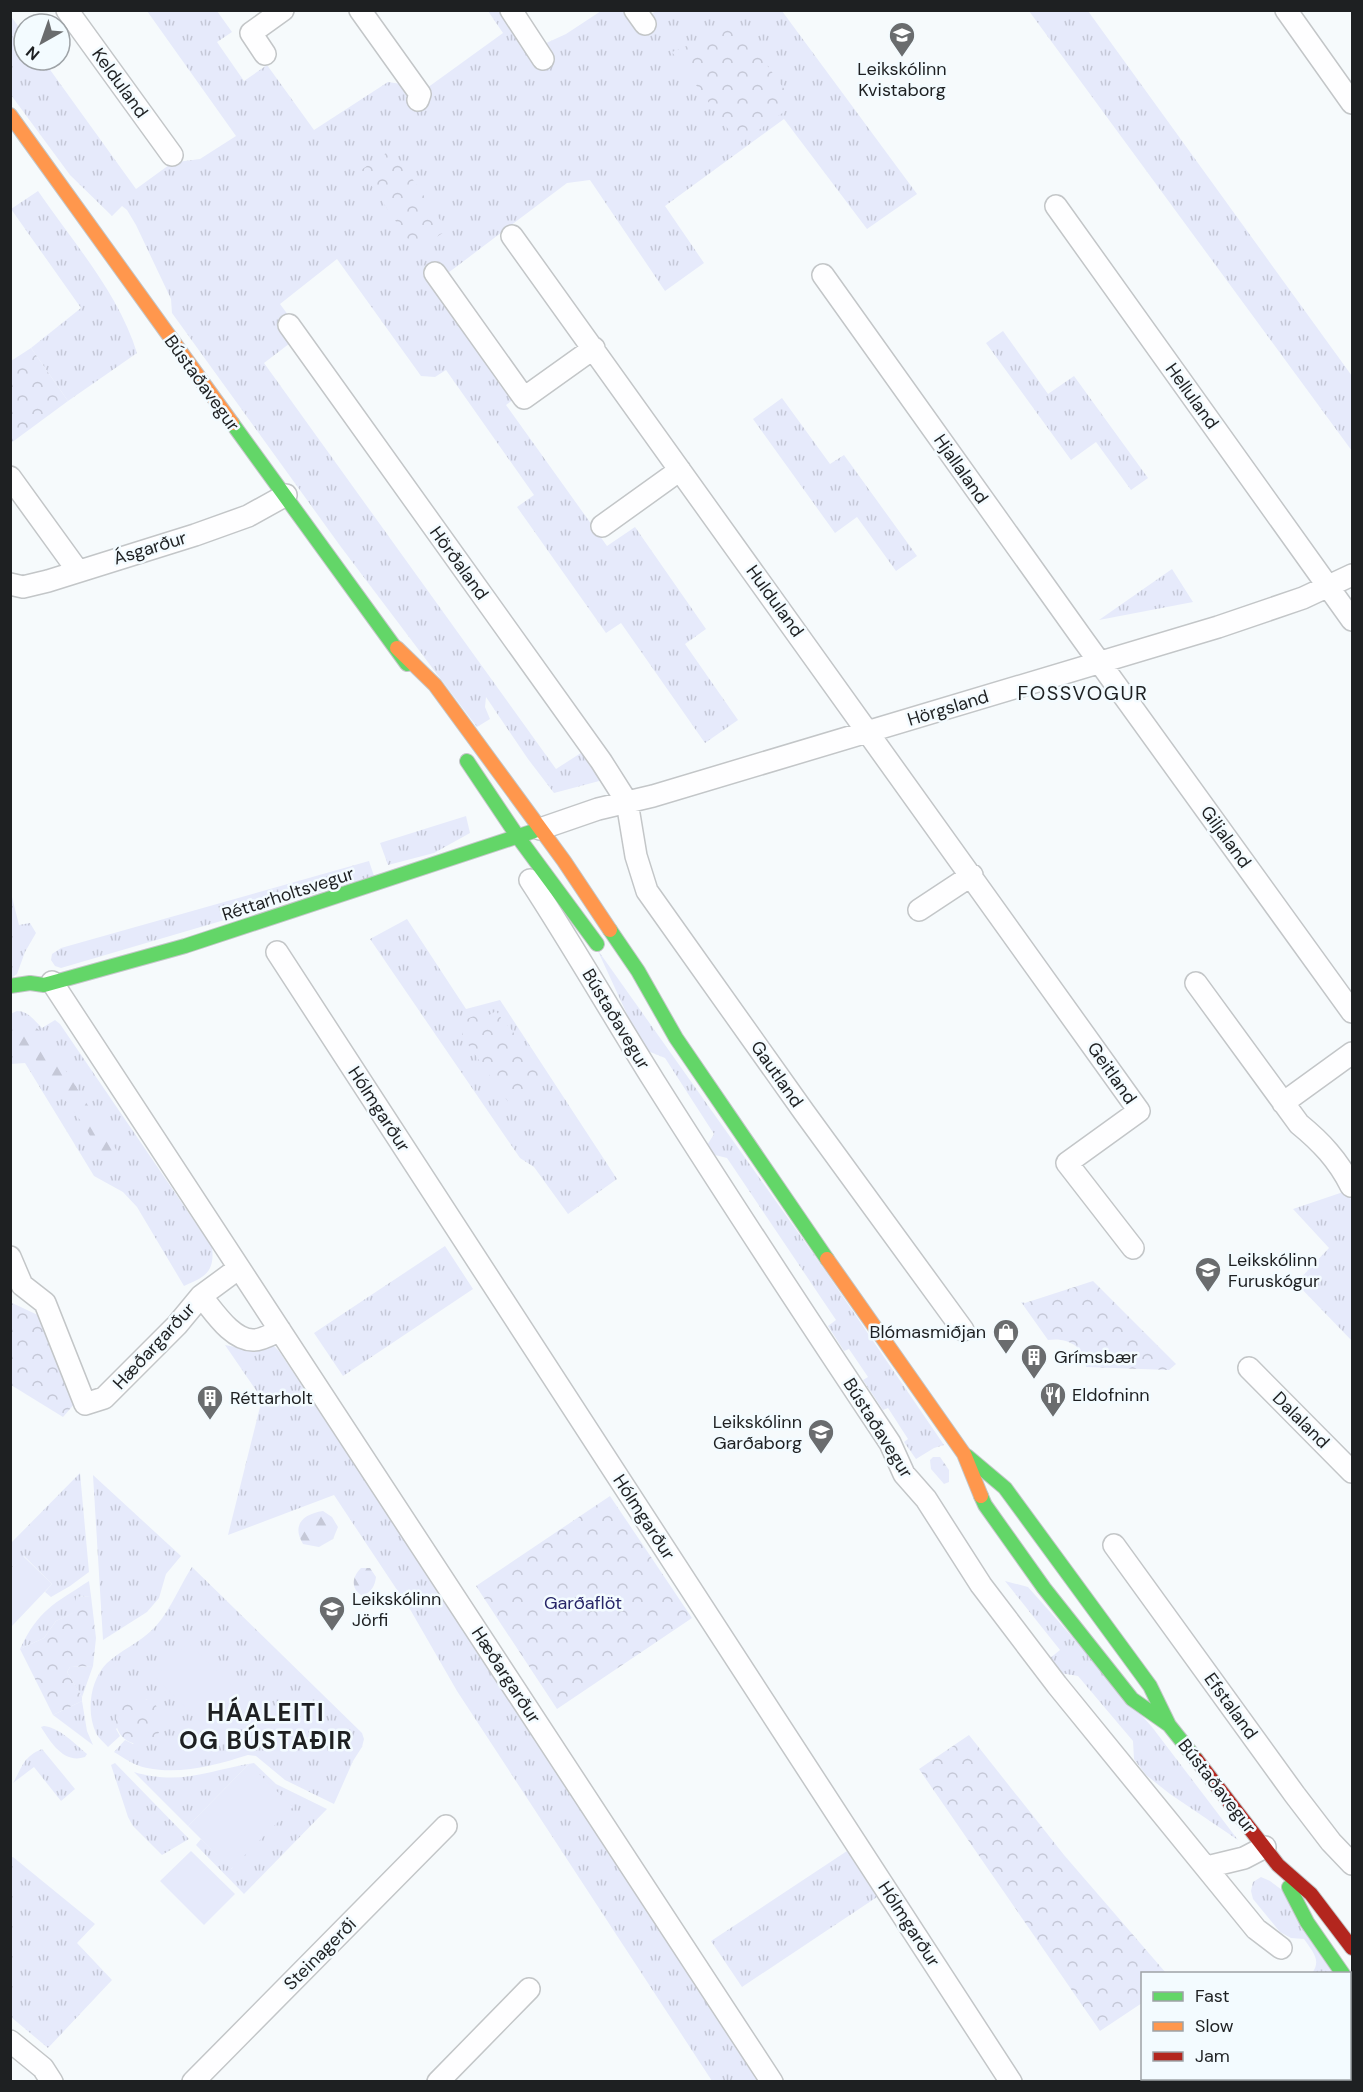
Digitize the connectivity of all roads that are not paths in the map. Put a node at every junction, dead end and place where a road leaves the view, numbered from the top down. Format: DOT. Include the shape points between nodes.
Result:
graph roads {
  1 [pos="67,10"];
  2 [pos="283,10"];
  3 [pos="360,10"];
  4 [pos="511,10"];
  5 [pos="1286,10"];
  6 [pos="265,54"];
  7 [pos="543,60"];
  8 [pos="418,100"];
  9 [pos="1353,103"];
  10 [pos="10,115"];
  11 [pos="17,141"];
  12 [pos="172,155"];
  13 [pos="1056,206"];
  14 [pos="513,236"];
  15 [pos="435,273"];
  16 [pos="823,275"];
  17 [pos="289,326"];
  18 [pos="594,348"];
  19 [pos="680,470"];
  20 [pos="10,477"];
  21 [pos="286,495"];
  22 [pos="602,526"];
  23 [pos="78,571"];
  24 [pos="1353,575"];
  25 [pos="10,584"];
  26 [pos="1329,586"];
  27 [pos="1353,620"];
  28 [pos="398,648"];
  29 [pos="1099,662"];
  30 [pos="425,695"];
  31 [pos="869,731"];
  32 [pos="461,751"];
  33 [pos="627,802"];
  34 [pos="540,829"];
  35 [pos="518,837"];
  36 [pos="972,875"];
  37 [pos="530,880"];
  38 [pos="919,910"];
  39 [pos="604,920"];
  40 [pos="572,926"];
  41 [pos="277,952"];
  42 [pos="606,956"];
  43 [pos="48,983"];
  44 [pos="1196,983"];
  45 [pos="633,992"];
  46 [pos="14,993"];
  47 [pos="1353,1012"];
  48 [pos="676,1038"];
  49 [pos="1353,1053"];
  50 [pos="1283,1103"];
  51 [pos="1351,1186"];
  52 [pos="1133,1248"];
  53 [pos="10,1257"];
  54 [pos="239,1268"];
  55 [pos="201,1296"];
  56 [pos="280,1330"];
  57 [pos="963,1330"];
  58 [pos="1250,1368"];
  59 [pos="964,1454"];
  60 [pos="1353,1472"];
  61 [pos="1114,1545"];
  62 [pos="1169,1725"];
  63 [pos="446,1826"];
  64 [pos="1265,1847"];
  65 [pos="1353,1864"];
  66 [pos="1278,1865"];
  67 [pos="1207,1867"];
  68 [pos="1281,1948"];
  69 [pos="1353,1948"];
  70 [pos="1342,1972"];
  71 [pos="529,1989"];
  72 [pos="10,2041"];
  73 [pos="52,2082"];
  74 [pos="193,2082"];
  75 [pos="438,2082"];
  76 [pos="772,2082"];
  77 [pos="1011,2082"];
  1 -- 12 [label="street, Kelduland"];
  2 -- 6 [label="street" via="251,33"];
  3 -- 8 [label="street" via="420,94"];
  4 -- 7 [label="street"];
  5 -- 9 [label="street"];
  10 -- 11 [label="main road, Bústaðavegur"];
  11 -- 21 [label="main road, Bústaðavegur" via="102,241"];
  13 -- 26 [label="street, Helluland"];
  14 -- 18 [label="street, Hulduland"];
  15 -- 18 [label="street" via="524,398"];
  16 -- 29 [label="street, Hjallaland"];
  17 -- 33 [label="street, Hörðaland"];
  18 -- 19 [label="street, Hulduland"];
  19 -- 22 [label="street"];
  19 -- 31 [label="street, Hulduland"];
  20 -- 23 [label="street"];
  21 -- 23 [label="street, Ásgarður" via="248,516"];
  21 -- 28 [label="main road, Bústaðavegur"];
  23 -- 25 [label="street, Ásgarður" via="23,587"];
  24 -- 26 [label="street, Hörgsland"];
  26 -- 27 [label="street, Helluland"];
  26 -- 29 [label="street, Hörgsland" via="1218,627"];
  28 -- 30 [label="main road, Bústaðavegur"];
  28 -- 34 [label="main road, Bústaðavegur" via="435,685"];
  29 -- 31 [label="street, Hörgsland"];
  29 -- 47 [label="street, Giljaland"];
  31 -- 33 [label="street, Hörgsland"];
  31 -- 36 [label="street, Geitland"];
  32 -- 35 [label="main road, Bústaðavegur"];
  33 -- 34 [label="street, Hörgsland"];
  33 -- 57 [label="street, Gautland" via="636,856 647,891"];
  34 -- 35 [label="main road, Réttarholtsvegur"];
  34 -- 39 [label="main road, Bústaðavegur"];
  35 -- 40 [label="main road, Bústaðavegur"];
  35 -- 43 [label="main road, Réttarholtsvegur" via="185,946"];
  36 -- 38 [label="street"];
  36 -- 52 [label="street, Geitland" via="1139,1111 1067,1163"];
  37 -- 40 [label="street, Bústaðavegur"];
  39 -- 40 [label="street" via="588,915"];
  39 -- 48 [label="main road, Bústaðavegur"];
  40 -- 42 [label="main road, Bústaðavegur"];
  40 -- 67 [label="street, Bústaðavegur" via="632,1045 752,1237 890,1443 904,1474 926,1499 981,1585 1057,1685"];
  41 -- 77 [label="street, Hólmgarður"];
  43 -- 46 [label="main road, Réttarholtsvegur" via="34,993"];
  43 -- 54 [label="street, Hæðargarður"];
  44 -- 50 [label="street"];
  45 -- 48 [label="main road, Bústaðavegur"];
  48 -- 59 [label="main road, Bústaðavegur"];
  49 -- 50 [label="street"];
  50 -- 51 [label="street" via="1341,1167"];
  53 -- 55 [label="street, Hæðargarður" via="22,1285 45,1303 85,1404 104,1398"];
  54 -- 55 [label="street, Hæðargarður"];
  54 -- 56 [label="street, Hæðargarður"];
  55 -- 56 [label="street" via="229,1328 245,1338 258,1339"];
  56 -- 76 [label="street, Hæðargarður"];
  58 -- 60 [label="street, Dalaland"];
  59 -- 62 [label="main road, Bústaðavegur" via="1005,1488 1150,1686"];
  59 -- 62 [label="main road, Bústaðavegur" via="985,1505 1044,1588 1132,1699"];
  61 -- 65 [label="street, Efstaland" via="1295,1795"];
  62 -- 64 [label="main road, Bústaðavegur"];
  63 -- 74 [label="street, Steinagerði"];
  64 -- 66 [label="main road, Bústaðavegur"];
  64 -- 67 [label="street, Bústaðavegur" via="1244,1858"];
  66 -- 69 [label="main road, Bústaðavegur" via="1311,1894"];
  66 -- 70 [label="main road, Bústaðavegur" via="1307,1922"];
  67 -- 68 [label="street, Bústaðavegur" via="1256,1929"];
  71 -- 75 [label="street"];
  72 -- 73 [label="street" via="43,2068"];
}
